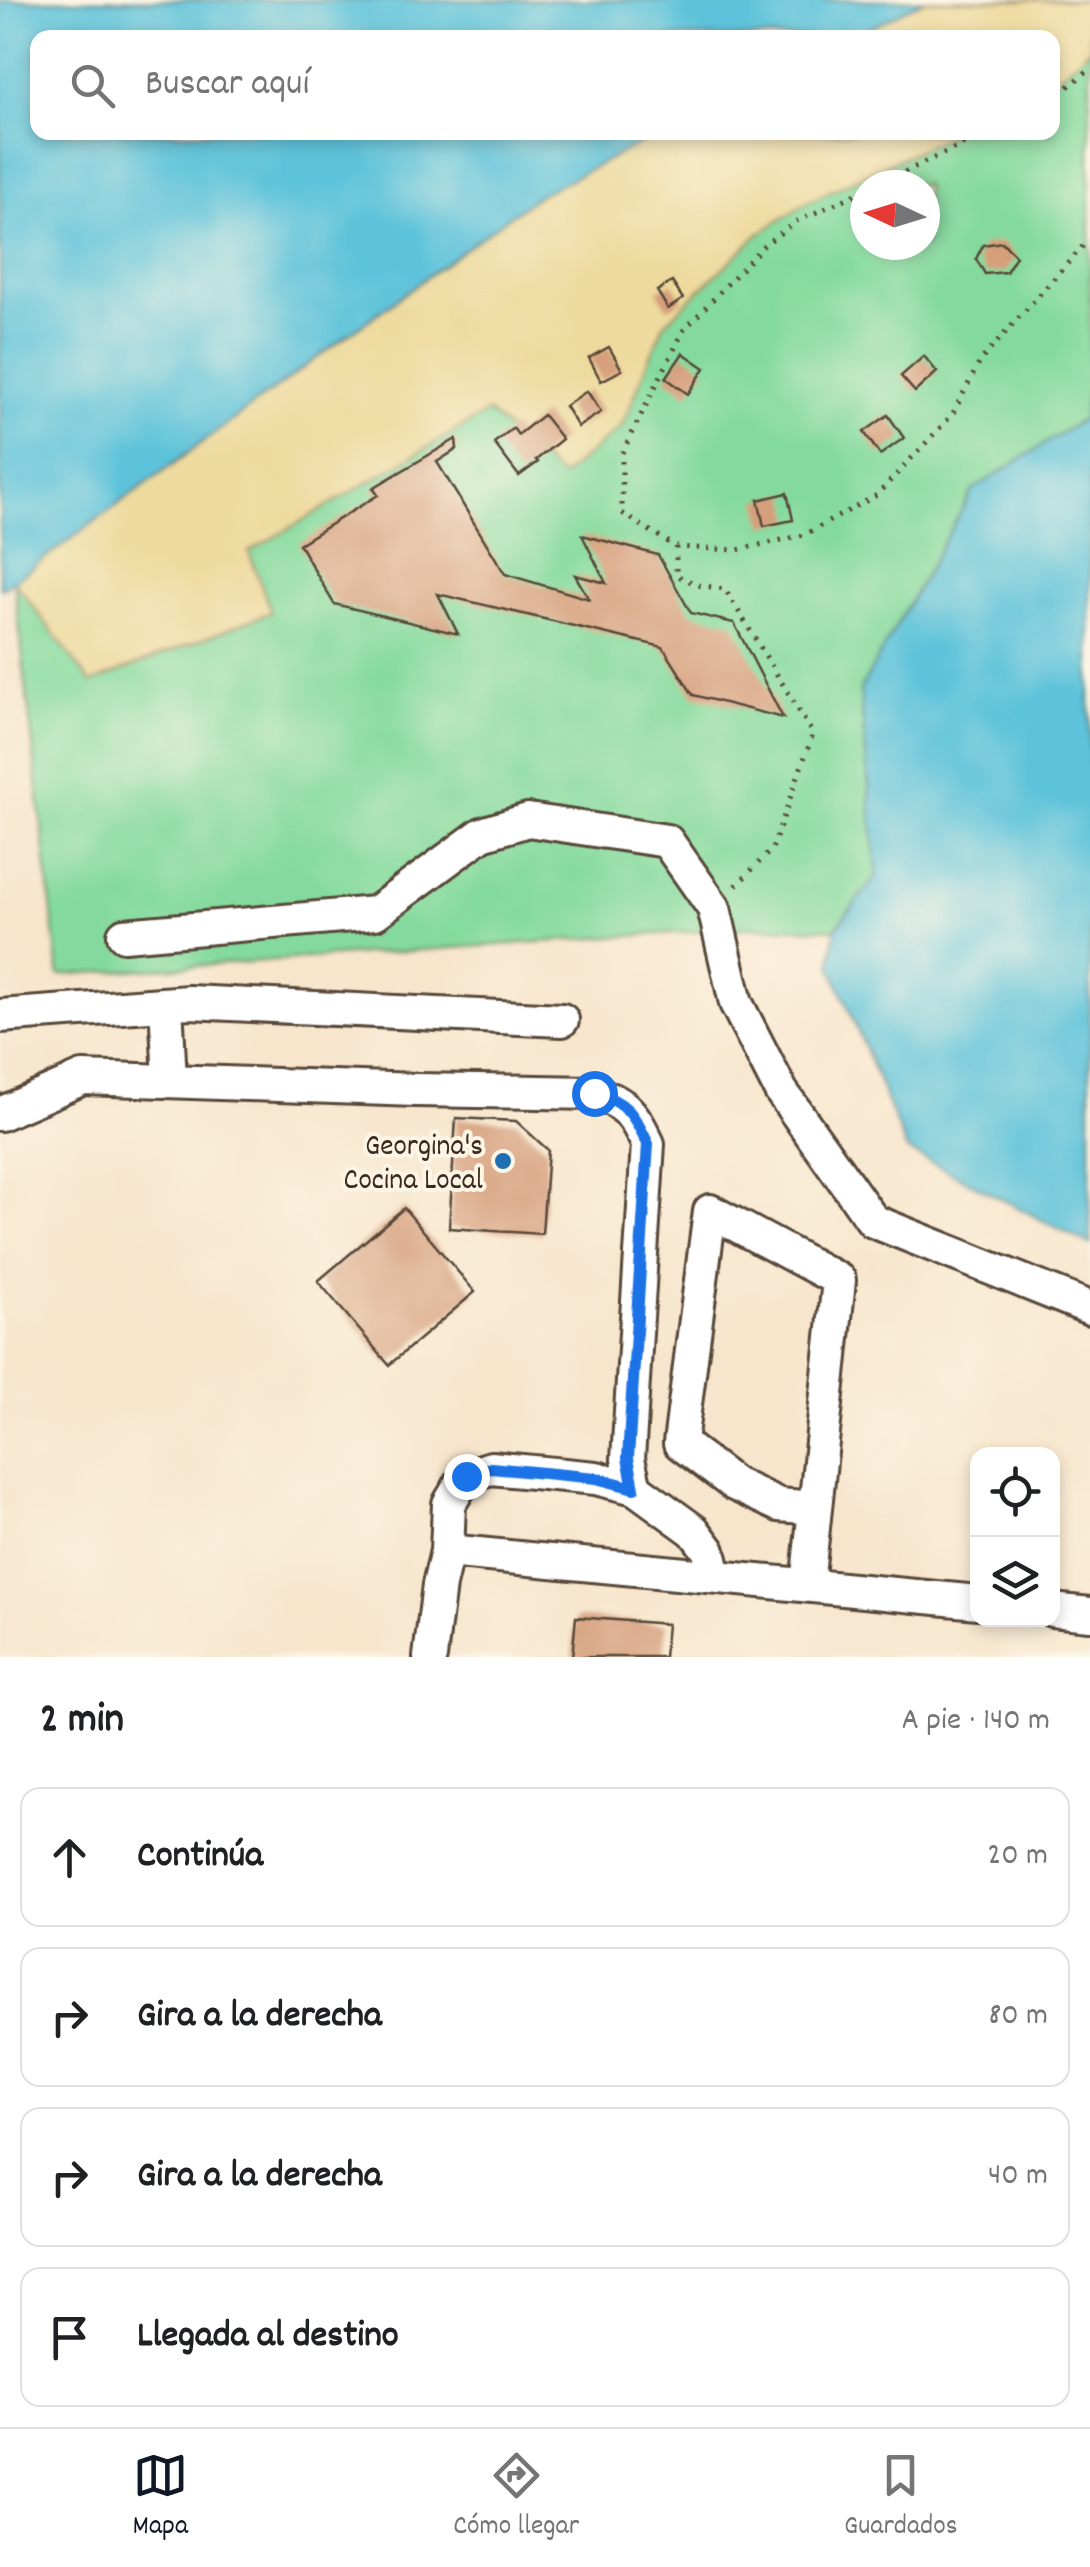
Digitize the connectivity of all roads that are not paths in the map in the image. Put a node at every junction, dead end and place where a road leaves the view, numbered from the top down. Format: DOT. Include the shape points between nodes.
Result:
graph roads {
  1 [pos="124,936"];
  2 [pos="166,1004"];
  3 [pos="0,1016"];
  4 [pos="562,1020"];
  5 [pos="170,1080"];
  6 [pos="0,1114"];
  7 [pos="1090,1308"];
  8 [pos="634,1488"];
  9 [pos="816,1508"];
  10 [pos="447,1552"];
  11 [pos="715,1576"];
  12 [pos="807,1585"];
  13 [pos="970,1601"];
  14 [pos="1060,1611"];
  15 [pos="1090,1614"];
  16 [pos="430,1657"];
  1 -- 7 [label="lane" via="375,913 482,834 528,820 668,841 714,908 736,1003 780,1092 873,1221"];
  2 -- 3 [label="lane"];
  2 -- 4 [label="lane"];
  2 -- 5 [label="lane"];
  5 -- 6 [label="lane" via="83,1078"];
  5 -- 8 [label="lane" via="594,1093 614,1098 634,1115 648,1144 628,1458"];
  8 -- 10 [label="lane" via="491,1468 466,1476 449,1504"];
  8 -- 11 [label="lane" via="694,1531 709,1551"];
  9 -- 9 [label="lane" via="840,1280 710,1210 680,1443 734,1484 779,1505"];
  9 -- 12 [label="lane"];
  10 -- 11 [label="lane"];
  10 -- 16 [label="lane"];
  11 -- 12 [label="lane"];
  12 -- 13 [label="lane"];
  14 -- 15 [label="lane"];
}
